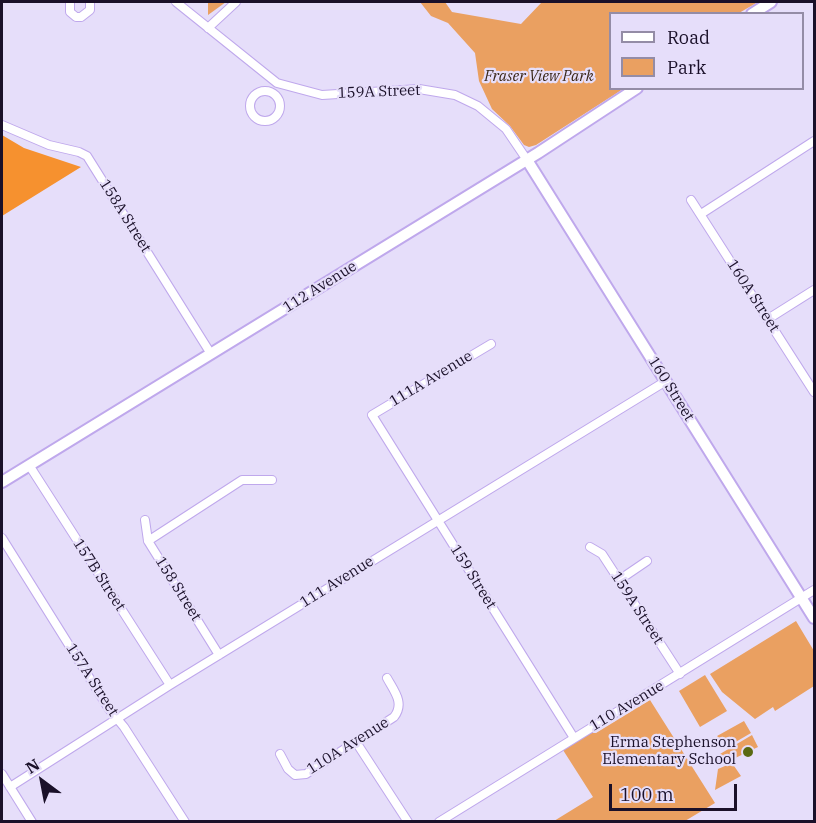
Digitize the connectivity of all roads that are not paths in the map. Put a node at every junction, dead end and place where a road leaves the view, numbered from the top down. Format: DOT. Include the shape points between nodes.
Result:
graph roads {
  1 [pos="70,2"];
  2 [pos="90,2"];
  3 [pos="176,2"];
  4 [pos="237,2"];
  5 [pos="771,2"];
  6 [pos="755,12"];
  7 [pos="208,28"];
  8 [pos="277,83"];
  9 [pos="634,90"];
  10 [pos="270,92"];
  11 [pos="2,125"];
  12 [pos="814,141"];
  13 [pos="527,160"];
  14 [pos="692,200"];
  15 [pos="700,214"];
  16 [pos="814,290"];
  17 [pos="768,319"];
  18 [pos="491,344"];
  19 [pos="211,354"];
  20 [pos="666,381"];
  21 [pos="814,393"];
  22 [pos="372,415"];
  23 [pos="29,465"];
  24 [pos="272,480"];
  25 [pos="2,482"];
  26 [pos="145,520"];
  27 [pos="437,520"];
  28 [pos="2,538"];
  29 [pos="148,541"];
  30 [pos="590,547"];
  31 [pos="647,561"];
  32 [pos="619,580"];
  33 [pos="814,590"];
  34 [pos="802,598"];
  35 [pos="814,618"];
  36 [pos="219,655"];
  37 [pos="680,674"];
  38 [pos="387,678"];
  39 [pos="170,685"];
  40 [pos="116,719"];
  41 [pos="574,738"];
  42 [pos="356,742"];
  43 [pos="280,754"];
  44 [pos="2,774"];
  45 [pos="10,787"];
  46 [pos="32,822"];
  47 [pos="185,822"];
  48 [pos="408,822"];
  49 [pos="439,822"];
  1 -- 2 [label="street" via="70,12 76,17 90,10"];
  3 -- 7 [label="street, 159A Street"];
  4 -- 7 [label="street"];
  5 -- 6 [label="street"];
  7 -- 8 [label="street, 159A Street"];
  8 -- 10 [label="street"];
  8 -- 13 [label="street, 159A Street" via="322,94 419,89 455,95 478,106 506,129"];
  9 -- 13 [label="street, 112 Avenue"];
  11 -- 19 [label="street, 158A Street" via="87,156"];
  12 -- 15 [label="street"];
  13 -- 19 [label="street, 112 Avenue"];
  13 -- 20 [label="street, 160 Street"];
  14 -- 15 [label="street, 160A Street"];
  15 -- 17 [label="street, 160A Street"];
  16 -- 17 [label="street"];
  17 -- 21 [label="street, 160A Street"];
  18 -- 22 [label="street, 111A Avenue"];
  19 -- 23 [label="street, 112 Avenue"];
  20 -- 27 [label="street, 111 Avenue"];
  20 -- 34 [label="street, 160 Street"];
  22 -- 27 [label="street, 159 Street"];
  23 -- 25 [label="street, 112 Avenue"];
  23 -- 39 [label="street, 157B Street"];
  24 -- 29 [label="street" via="242,480"];
  26 -- 29 [label="street, 158 Street"];
  27 -- 36 [label="street, 111 Avenue"];
  27 -- 41 [label="street, 159 Street"];
  28 -- 40 [label="street, 157A Street"];
  29 -- 36 [label="street, 158 Street"];
  30 -- 32 [label="street, 159A Street" via="602,554"];
  31 -- 32 [label="street"];
  32 -- 37 [label="street, 159A Street"];
  33 -- 34 [label="street, 110 Avenue"];
  34 -- 35 [label="street, 160 Street"];
  34 -- 37 [label="street, 110 Avenue"];
  36 -- 39 [label="street, 111 Avenue"];
  37 -- 41 [label="street, 110 Avenue"];
  38 -- 42 [label="street, 110A Avenue" via="400,702 399,711"];
  39 -- 40 [label="street, 111 Avenue"];
  40 -- 45 [label="street, 111 Avenue"];
  40 -- 47 [label="street, 157A Street"];
  41 -- 49 [label="street, 110 Avenue"];
  42 -- 43 [label="street, 110A Avenue" via="306,774 295,776"];
  42 -- 48 [label="street"];
  44 -- 45 [label="street"];
  45 -- 46 [label="street"];
}
